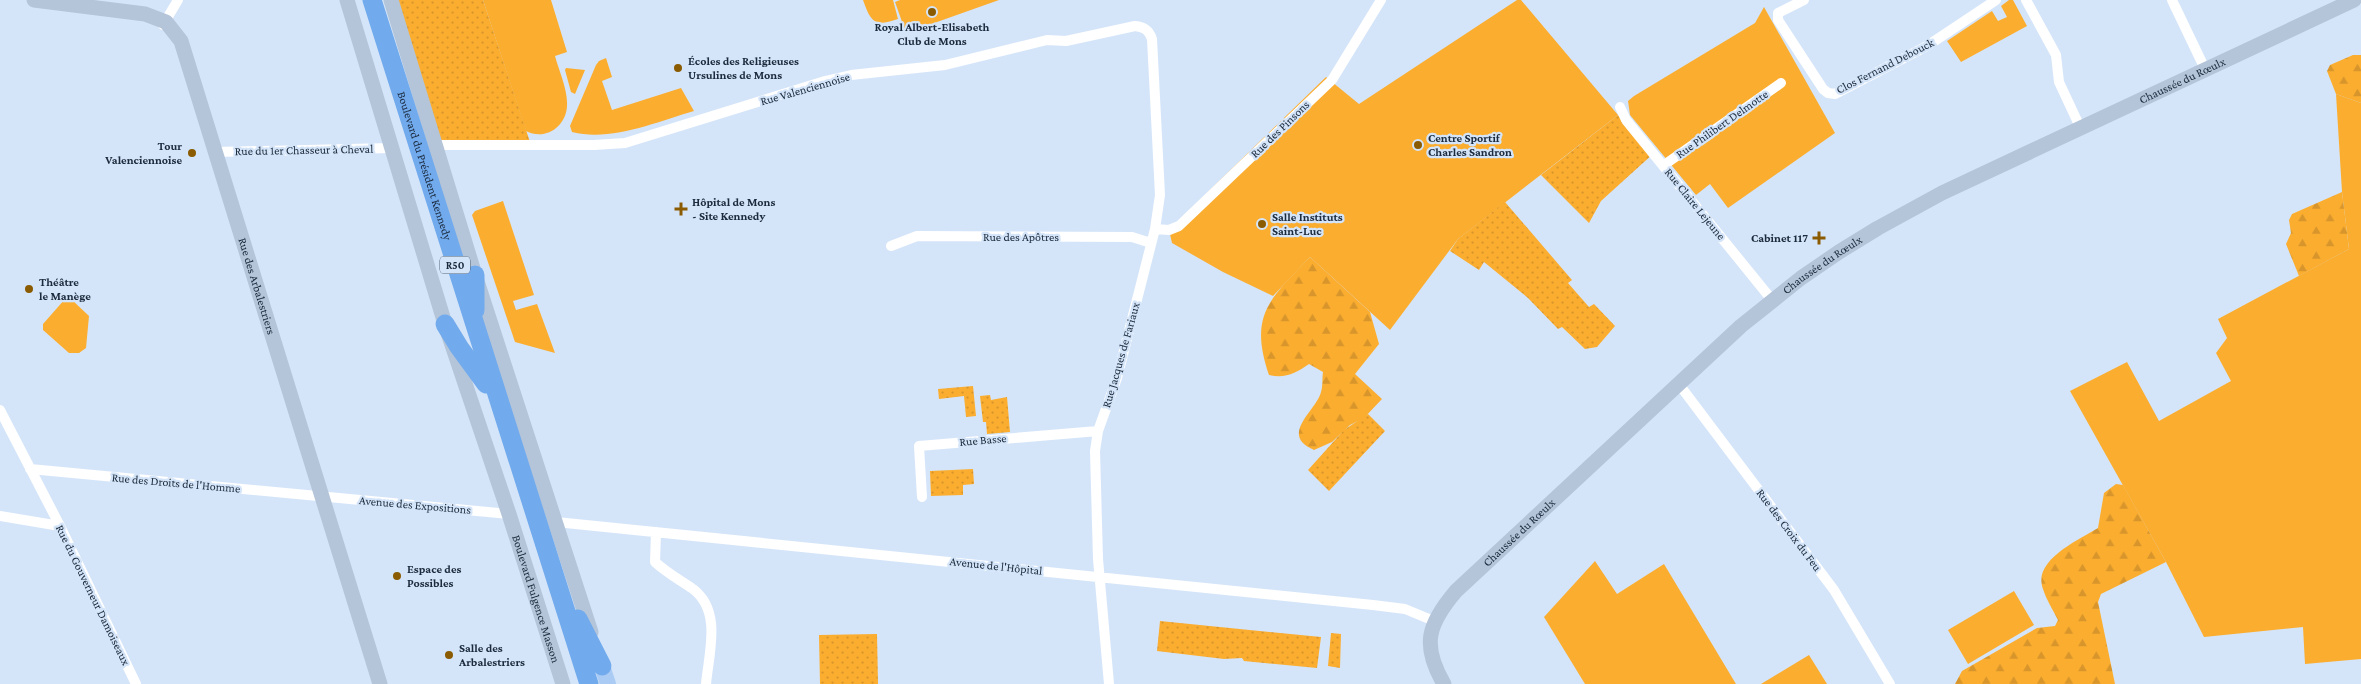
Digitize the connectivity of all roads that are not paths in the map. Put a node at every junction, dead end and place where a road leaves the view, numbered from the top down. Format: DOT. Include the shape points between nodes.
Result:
graph roads {
  1 [pos="34,0"];
  2 [pos="178,0"];
  3 [pos="347,0"];
  4 [pos="372,0"];
  5 [pos="391,0"];
  6 [pos="1381,0"];
  7 [pos="1804,0"];
  8 [pos="1995,0"];
  9 [pos="2026,0"];
  10 [pos="2172,0"];
  11 [pos="2354,0"];
  12 [pos="164,24"];
  13 [pos="1145,28"];
  14 [pos="2205,69"];
  15 [pos="1781,83"];
  16 [pos="1620,107"];
  17 [pos="2080,127"];
  18 [pos="435,145"];
  19 [pos="391,148"];
  20 [pos="216,152"];
  21 [pos="1664,165"];
  22 [pos="1155,229"];
  23 [pos="1151,243"];
  24 [pos="891,246"];
  25 [pos="475,275"];
  26 [pos="1772,300"];
  27 [pos="445,324"];
  28 [pos="478,336"];
  29 [pos="1678,383"];
  30 [pos="0,410"];
  31 [pos="506,423"];
  32 [pos="1098,430"];
  33 [pos="30,469"];
  34 [pos="922,496"];
  35 [pos="322,497"];
  36 [pos="509,514"];
  37 [pos="0,516"];
  38 [pos="556,522"];
  39 [pos="60,526"];
  40 [pos="539,531"];
  41 [pos="656,532"];
  42 [pos="1100,576"];
  43 [pos="1434,621"];
  44 [pos="602,666"];
  45 [pos="136,684"];
  46 [pos="380,684"];
  47 [pos="564,684"];
  48 [pos="589,684"];
  49 [pos="608,684"];
  50 [pos="706,684"];
  51 [pos="1109,684"];
  52 [pos="1444,684"];
  53 [pos="1890,684"];
  1 -- 12 [label="main road" via="135,12"];
  2 -- 12 [label="street"];
  3 -- 19 [label="main road, Boulevard du Président Kennedy"];
  4 -- 28 [label="highway, Boulevard du Président Kennedy / R50"];
  5 -- 18 [label="main road, Boulevard du Président Kennedy"];
  6 -- 22 [label="street, Rue des Pinsons" via="1332,80 1179,226 1169,230"];
  7 -- 8 [label="street, Clos Fernand Debouck" via="1776,17 1800,56 1828,93 1834,94 1959,26"];
  9 -- 17 [label="street" via="2056,55 2059,82"];
  10 -- 14 [label="street"];
  11 -- 14 [label="main road, Chaussée du Rœulx"];
  12 -- 20 [label="main road, Rue des Arbalestriers" via="181,41"];
  13 -- 18 [label="street, Rue Valenciennoise" via="1134,26 1066,41 1047,40 930,68 841,77 625,143"];
  13 -- 22 [label="street, Rue Jacques de Fariaux" via="1152,39 1159,172 1160,194"];
  14 -- 17 [label="main road, Chaussée du Rœulx"];
  15 -- 21 [label="street, Rue Philibert Delmotte"];
  16 -- 21 [label="street, Rue Claire Lejeune" via="1626,120"];
  17 -- 26 [label="main road, Chaussée du Rœulx" via="1912,209 1853,243"];
  18 -- 25 [label="main road, Boulevard du Président Kennedy"];
  19 -- 20 [label="street, Rue du 1er Chasseur à Cheval"];
  19 -- 27 [label="main road, Boulevard du Président Kennedy"];
  20 -- 35 [label="main road, Rue des Arbalestriers"];
  21 -- 26 [label="street, Rue Claire Lejeune"];
  22 -- 23 [label="street, Rue Jacques de Fariaux"];
  23 -- 24 [label="street, Rue des Apôtres" via="1132,237 917,236"];
  23 -- 32 [label="street, Rue Jacques de Fariaux" via="1117,378"];
  25 -- 28 [label="highway"];
  25 -- 38 [label="main road, Boulevard du Président Kennedy"];
  26 -- 29 [label="main road, Chaussée du Rœulx"];
  27 -- 31 [label="highway" via="478,370"];
  27 -- 36 [label="main road, Boulevard du Président Kennedy"];
  28 -- 31 [label="highway, Boulevard du Président Kennedy / R50"];
  29 -- 43 [label="main road, Chaussée du Rœulx" via="1456,591"];
  29 -- 53 [label="street, Rue des Croix du Feu" via="1834,590"];
  30 -- 33 [label="street, Rue du Gouverneur Damoiseaux"];
  31 -- 40 [label="highway, Boulevard du Président Kennedy / R50"];
  32 -- 34 [label="street, Rue Basse" via="919,446"];
  32 -- 42 [label="street, Rue Jacques de Fariaux" via="1094,451 1094,487"];
  33 -- 35 [label="street, Rue des Droits de l'Homme"];
  33 -- 39 [label="street, Rue du Gouverneur Damoiseaux"];
  35 -- 36 [label="street, Avenue des Expositions"];
  35 -- 46 [label="main road, Rue des Arbalestriers"];
  36 -- 47 [label="main road, Boulevard Fulgence Masson"];
  37 -- 39 [label="street"];
  38 -- 41 [label="street, Avenue de l'Hôpital"];
  38 -- 44 [label="main road"];
  39 -- 45 [label="street, Rue du Gouverneur Damoiseaux"];
  40 -- 44 [label="highway"];
  40 -- 48 [label="highway, Boulevard Fulgence Masson / R50"];
  41 -- 42 [label="street, Avenue de l'Hôpital"];
  41 -- 50 [label="street" via="655,562 702,597 710,608 712,622"];
  42 -- 43 [label="street, Avenue de l'Hôpital" via="1405,609"];
  42 -- 51 [label="street, Rue Jacques de Fariaux"];
  43 -- 52 [label="main road, Chaussée du Rœulx" via="1431,654"];
  44 -- 49 [label="main road"];
}
